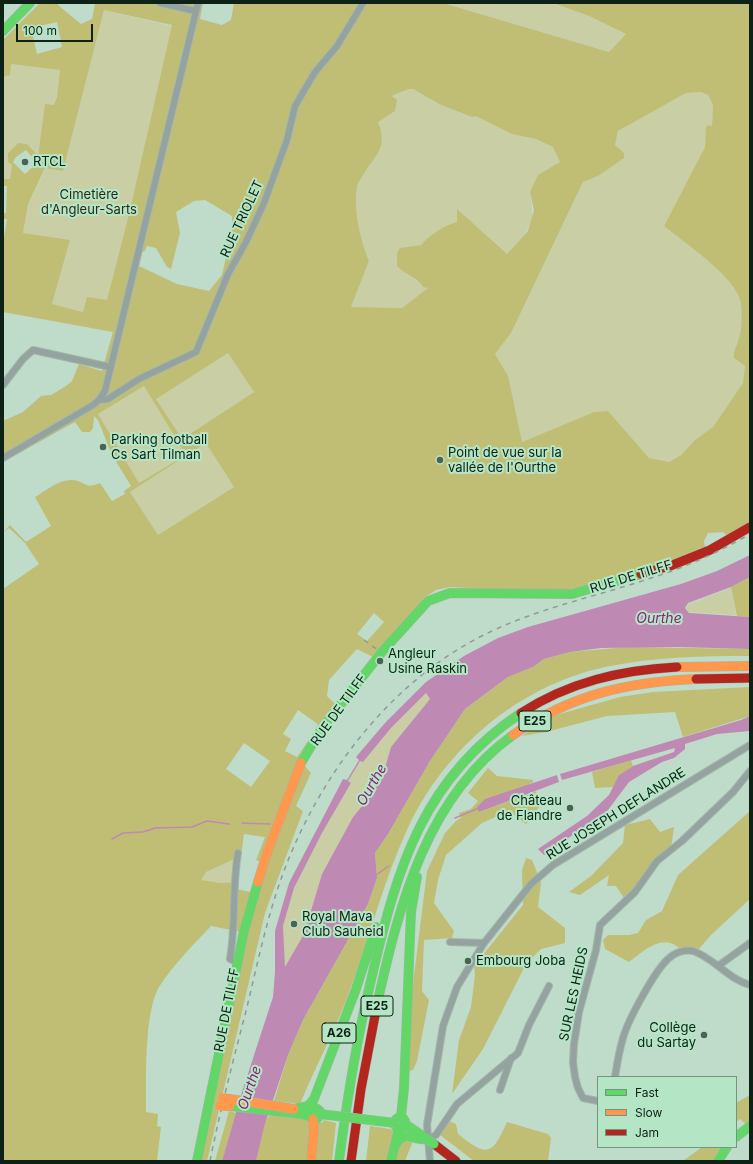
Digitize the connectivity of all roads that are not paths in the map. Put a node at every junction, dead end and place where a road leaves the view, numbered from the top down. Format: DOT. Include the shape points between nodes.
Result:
graph roads {
  1 [pos="30,3"];
  2 [pos="160,3"];
  3 [pos="198,3"];
  4 [pos="363,3"];
  5 [pos="196,11"];
  6 [pos="3,31"];
  7 [pos="110,367"];
  8 [pos="3,385"];
  9 [pos="100,400"];
  10 [pos="3,458"];
  11 [pos="750,527"];
  12 [pos="750,666"];
  13 [pos="750,678"];
  14 [pos="750,745"];
  15 [pos="750,771"];
  16 [pos="238,853"];
  17 [pos="420,855"];
  18 [pos="389,903"];
  19 [pos="450,942"];
  20 [pos="484,943"];
  21 [pos="750,943"];
  22 [pos="237,962"];
  23 [pos="718,966"];
  24 [pos="750,985"];
  25 [pos="549,986"];
  26 [pos="511,1058"];
  27 [pos="615,1076"];
  28 [pos="323,1077"];
  29 [pos="500,1090"];
  30 [pos="597,1101"];
  31 [pos="214,1102"];
  32 [pos="294,1109"];
  33 [pos="313,1113"];
  34 [pos="400,1123"];
  35 [pos="750,1126"];
  36 [pos="737,1136"];
  37 [pos="428,1139"];
  38 [pos="396,1144"];
  39 [pos="725,1148"];
  40 [pos="454,1160"];
  41 [pos="197,1161"];
  42 [pos="311,1161"];
  43 [pos="339,1161"];
  44 [pos="351,1161"];
  45 [pos="391,1161"];
  46 [pos="430,1161"];
  47 [pos="718,1161"];
  1 -- 6 [label="main road"];
  2 -- 5 [label="street"];
  3 -- 5 [label="street"];
  4 -- 9 [label="street, RUE TRIOLET" via="337,46 315,72 295,106 287,140 264,203 228,274 196,352 140,378 108,399"];
  5 -- 7 [label="street"];
  7 -- 8 [label="street" via="34,350 23,359"];
  7 -- 9 [label="street" via="105,391"];
  9 -- 10 [label="street, RUE TRIOLET"];
  11 -- 22 [label="main road, RUE DE TILFF" via="710,550 670,566 572,594 450,593 428,601 346,696 322,728 299,766 267,853"];
  12 -- 18 [label="main road, E25" via="668,668 602,677 566,689 510,720 474,749 431,802 410,843"];
  13 -- 17 [label="main road, E25" via="672,681 622,687 588,696 552,711 517,732 482,761 450,801"];
  14 -- 20 [label="street, RUE JOSEPH DEFLANDRE" via="553,864 531,884"];
  15 -- 30 [label="street, SUR LES HEIDS" via="729,796 657,861 635,892 600,925 579,1012 573,1062 583,1098"];
  16 -- 22 [label="street" via="230,959"];
  17 -- 34 [label="main road" via="411,912 404,1088"];
  17 -- 44 [label="main road, E25" via="404,899 373,1020"];
  18 -- 28 [label="main road, A26" via="376,927"];
  18 -- 43 [label="main road, E25" via="351,1070"];
  19 -- 20 [label="street"];
  20 -- 37 [label="street, RUE JOSEPH DEFLANDRE" via="459,980 443,1026 427,1125"];
  21 -- 23 [label="street"];
  22 -- 31 [label="main road, RUE DE TILFF" via="213,1080"];
  23 -- 24 [label="street"];
  23 -- 27 [label="street" via="694,951 687,950 667,960 647,989 628,1026 618,1054"];
  25 -- 26 [label="street" via="518,1053"];
  26 -- 29 [label="street"];
  26 -- 37 [label="street" via="457,1104 436,1135"];
  28 -- 32 [label="main road" via="314,1099 308,1106"];
  28 -- 33 [label="main road, A26"];
  31 -- 32 [label="main road, bridge"];
  31 -- 33 [label="main road, bridge"];
  31 -- 41 [label="main road"];
  32 -- 33 [label="main road"];
  33 -- 34 [label="main road, bridge"];
  33 -- 42 [label="main road"];
  34 -- 37 [label="main road"];
  34 -- 38 [label="main road"];
  35 -- 36 [label="main road"];
  37 -- 38 [label="main road" via="420,1140 407,1135 401,1137"];
  37 -- 40 [label="main road, bridge"];
  37 -- 46 [label="street, RUE JOSEPH DEFLANDRE"];
  38 -- 45 [label="main road"];
  39 -- 47 [label="main road"];
}
